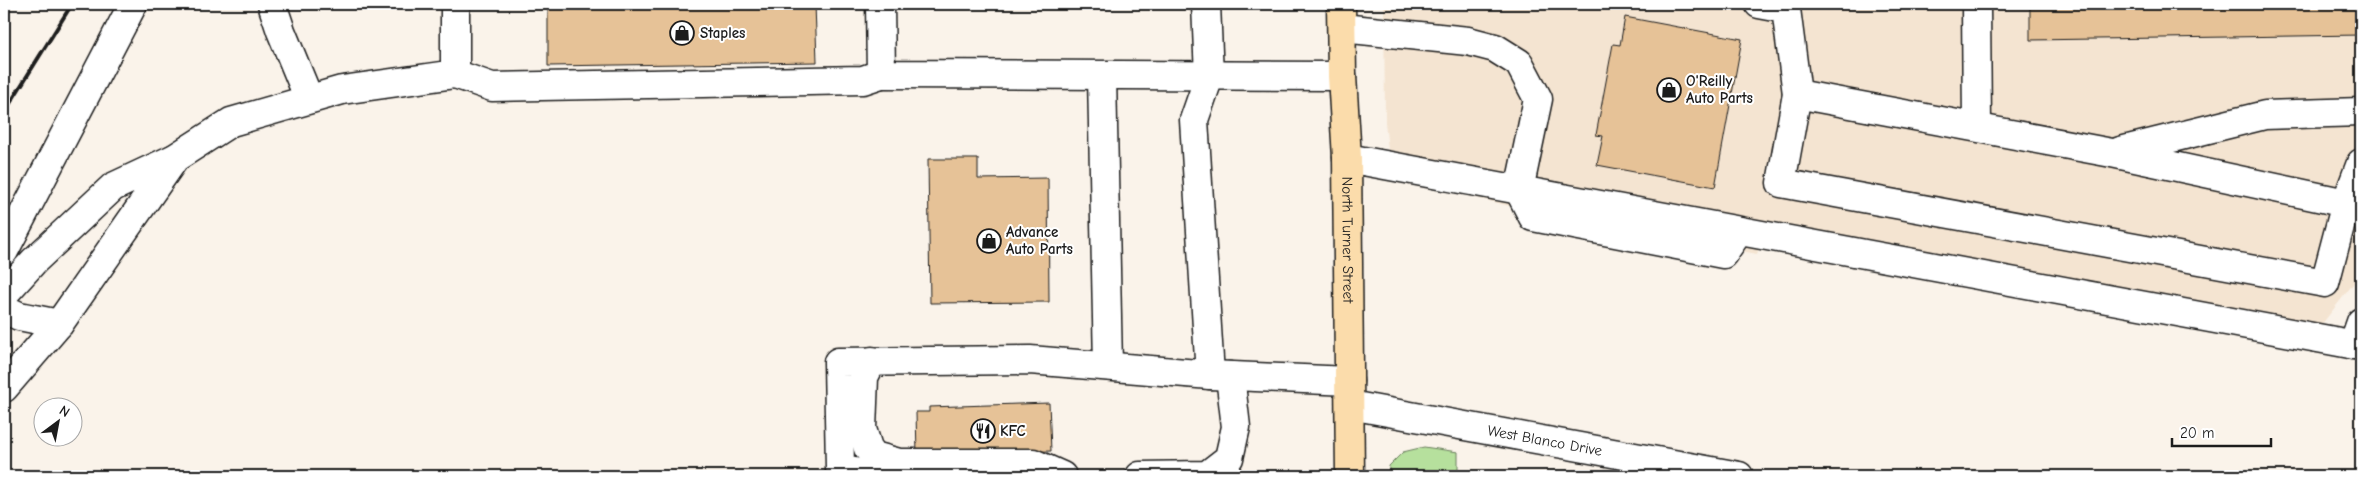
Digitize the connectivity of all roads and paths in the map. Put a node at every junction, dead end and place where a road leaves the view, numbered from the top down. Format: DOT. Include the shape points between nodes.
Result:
graph roads {
  1 [pos="133,4"];
  2 [pos="272,4"];
  3 [pos="455,4"];
  4 [pos="880,4"];
  5 [pos="1206,4"];
  6 [pos="1759,4"];
  7 [pos="1976,4"];
  8 [pos="1341,16"];
  9 [pos="455,74"];
  10 [pos="881,74"];
  11 [pos="1102,76"];
  12 [pos="1209,76"];
  13 [pos="1342,76"];
  14 [pos="1796,94"];
  15 [pos="308,100"];
  16 [pos="2361,112"];
  17 [pos="1977,126"];
  18 [pos="2112,153"];
  19 [pos="175,158"];
  20 [pos="1347,158"];
  21 [pos="2361,164"];
  22 [pos="1519,190"];
  23 [pos="2346,202"];
  24 [pos="4,252"];
  25 [pos="4,294"];
  26 [pos="4,310"];
  27 [pos="59,324"];
  28 [pos="2359,338"];
  29 [pos="872,362"];
  30 [pos="1108,366"];
  31 [pos="1220,375"];
  32 [pos="4,388"];
  33 [pos="1349,393"];
  34 [pos="872,476"];
  35 [pos="1062,476"];
  36 [pos="1140,476"];
  37 [pos="1350,476"];
  38 [pos="1739,476"];
  1 -- 24 [label="street"];
  2 -- 15 [label="street"];
  3 -- 9 [label="street"];
  4 -- 10 [label="street"];
  5 -- 12 [label="street"];
  6 -- 14 [label="street" via="1786,8"];
  7 -- 17 [label="street"];
  8 -- 13 [label="main road, North Turner Street"];
  8 -- 22 [label="street" via="1495,48 1519,63 1538,99"];
  9 -- 10 [label="street" via="492,87 863,80"];
  9 -- 15 [label="street" via="342,90"];
  10 -- 11 [label="street"];
  11 -- 12 [label="street"];
  11 -- 30 [label="street"];
  12 -- 13 [label="street"];
  12 -- 31 [label="street" via="1194,120"];
  13 -- 20 [label="main road, North Turner Street"];
  14 -- 17 [label="street"];
  14 -- 23 [label="street" via="1781,183 2325,283"];
  15 -- 19 [label="street" via="231,122"];
  16 -- 18 [label="street" via="2266,115"];
  17 -- 18 [label="street"];
  18 -- 23 [label="street"];
  19 -- 25 [label="street" via="113,187 34,261"];
  19 -- 27 [label="street"];
  20 -- 22 [label="street"];
  20 -- 33 [label="main road, North Turner Street"];
  21 -- 23 [label="street"];
  22 -- 28 [label="street"];
  26 -- 27 [label="street"];
  27 -- 32 [label="street"];
  29 -- 30 [label="street, West Blanco Drive" via="1030,360"];
  29 -- 34 [label="street, West Blanco Drive" via="838,362 840,469"];
  29 -- 35 [label="street" via="864,377 862,429 874,456 899,464 1033,462"];
  30 -- 31 [label="street, West Blanco Drive"];
  31 -- 33 [label="street, West Blanco Drive"];
  31 -- 36 [label="street" via="1236,427 1229,458 1207,475"];
  33 -- 37 [label="main road, North Turner Street"];
  33 -- 38 [label="street, West Blanco Drive"];
}
